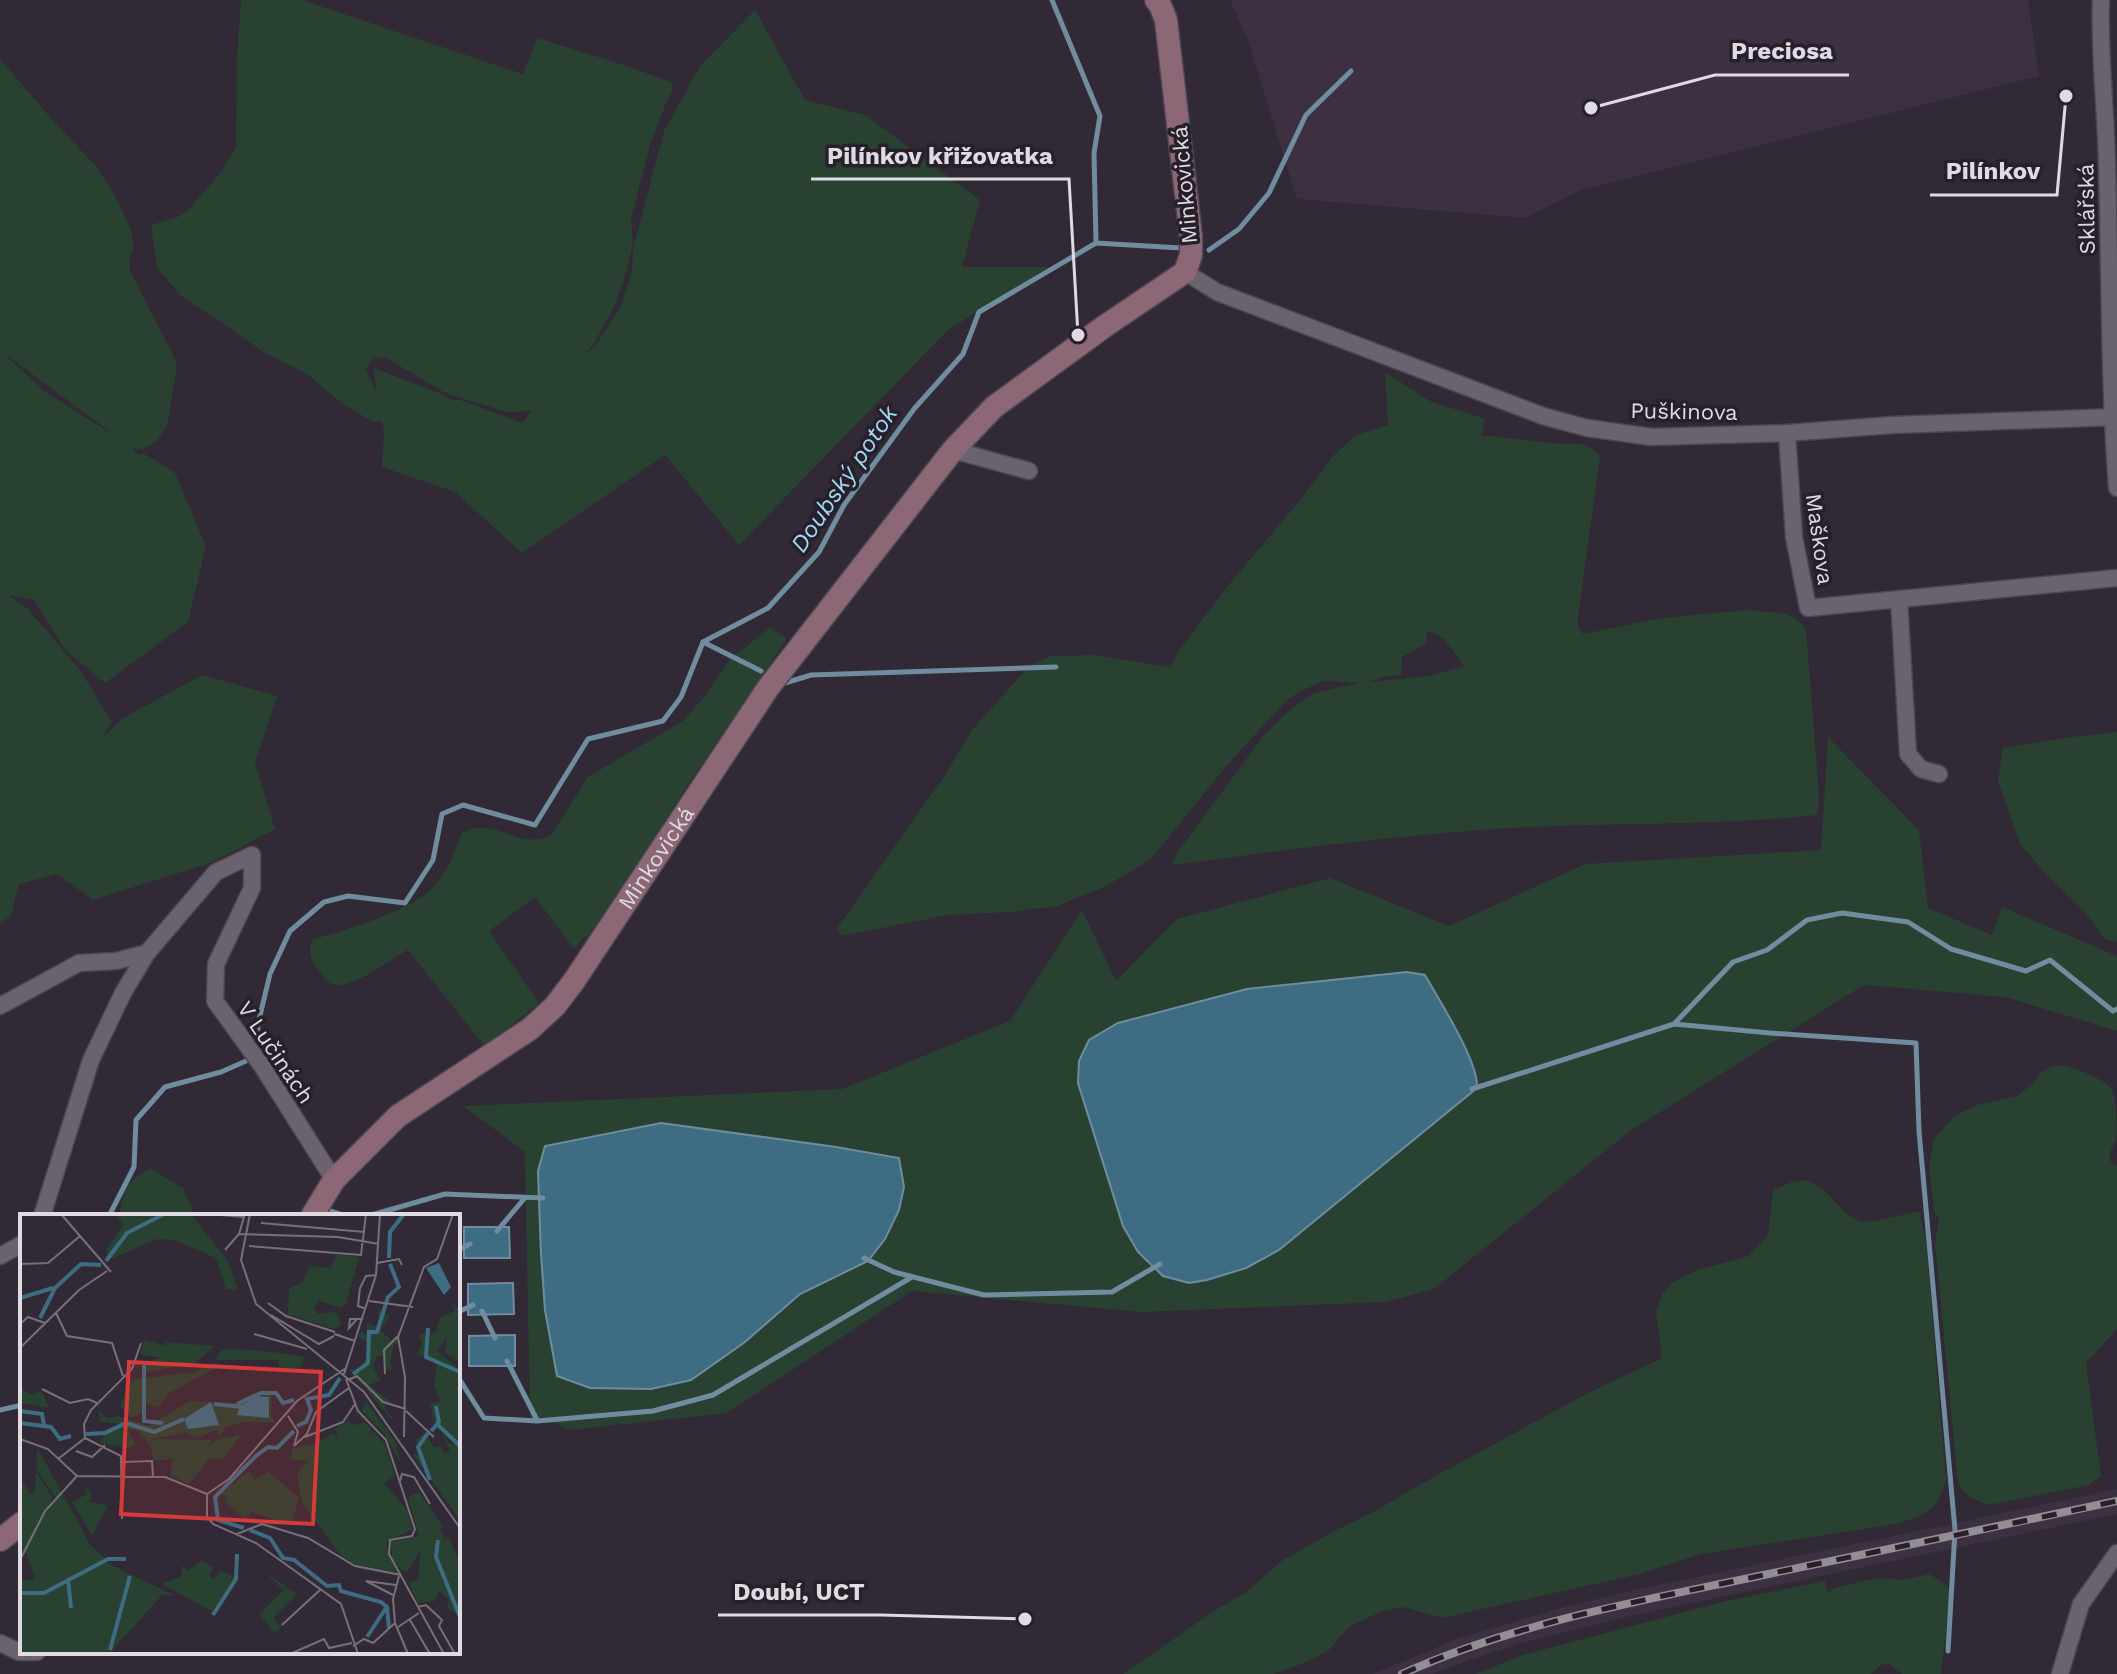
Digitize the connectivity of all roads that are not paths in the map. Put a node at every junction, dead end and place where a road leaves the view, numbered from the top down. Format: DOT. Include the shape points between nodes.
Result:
graph roads {
  1 [pos="1156,0"];
  2 [pos="2101,0"];
  3 [pos="1185,272"];
  4 [pos="2114,417"];
  5 [pos="1787,433"];
  6 [pos="953,450"];
  7 [pos="1029,471"];
  8 [pos="2117,488"];
  9 [pos="2117,578"];
  10 [pos="1899,599"];
  11 [pos="1939,774"];
  12 [pos="147,953"];
  13 [pos="0,1006"];
  14 [pos="334,1180"];
  15 [pos="43,1214"];
  16 [pos="313,1214"];
  17 [pos="20,1245"];
  18 [pos="0,1256"];
  19 [pos="20,1525"];
  20 [pos="0,1540"];
  21 [pos="2117,1553"];
  22 [pos="0,1643"];
  23 [pos="20,1652"];
  24 [pos="2060,1674"];
  1 -- 3 [label="street, Minkovická" via="1166,20 1191,237"];
  2 -- 4 [label="street, Sklářská"];
  3 -- 5 [label="street, Puškinova" via="1217,292 1587,428 1652,437"];
  3 -- 6 [label="street, Minkovická" via="994,407"];
  4 -- 5 [label="street, Puškinova"];
  4 -- 8 [label="street"];
  5 -- 10 [label="street, Maškova" via="1794,537 1808,608"];
  6 -- 7 [label="street"];
  6 -- 14 [label="street, Minkovická" via="768,688 555,1006 530,1029 398,1116"];
  9 -- 10 [label="street, Maškova"];
  10 -- 11 [label="street" via="1908,754 1921,769"];
  12 -- 13 [label="street" via="79,963"];
  12 -- 14 [label="street, V Lučinách" via="216,872 252,855 252,888 216,964 215,1001"];
  12 -- 15 [label="street, V Lučinách" via="91,1060"];
  14 -- 16 [label="street, Minkovická"];
  17 -- 18 [label="street"];
  19 -- 20 [label="street"];
  21 -- 24 [label="street" via="2081,1604"];
  22 -- 23 [label="street"];
}
